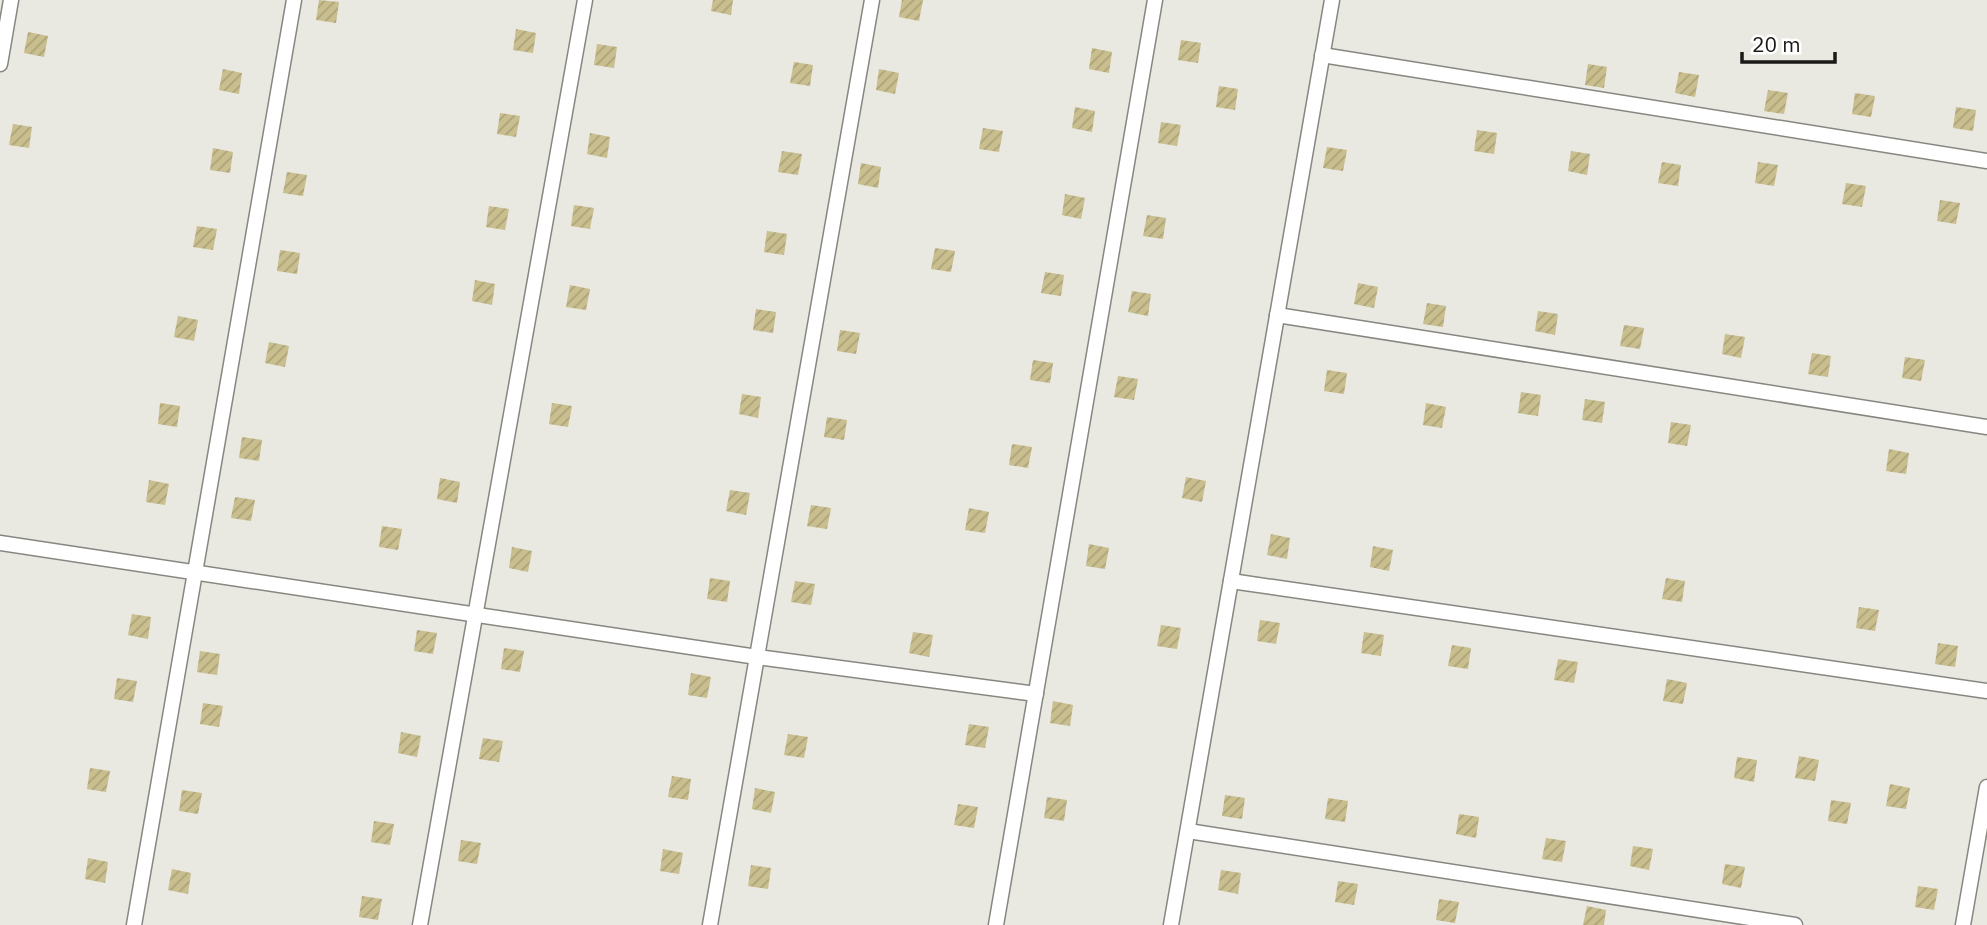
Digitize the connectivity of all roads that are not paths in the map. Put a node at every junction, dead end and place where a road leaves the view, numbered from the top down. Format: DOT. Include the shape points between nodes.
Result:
graph roads {
  1 [pos="11,0"];
  2 [pos="294,0"];
  3 [pos="585,0"];
  4 [pos="872,0"];
  5 [pos="1155,0"];
  6 [pos="1332,0"];
  7 [pos="1322,55"];
  8 [pos="0,64"];
  9 [pos="1987,161"];
  10 [pos="1278,315"];
  11 [pos="1987,427"];
  12 [pos="0,543"];
  13 [pos="195,572"];
  14 [pos="1231,581"];
  15 [pos="475,614"];
  16 [pos="757,657"];
  17 [pos="1987,691"];
  18 [pos="1035,694"];
  19 [pos="1987,787"];
  20 [pos="1188,831"];
  21 [pos="134,925"];
  22 [pos="419,925"];
  23 [pos="710,925"];
  24 [pos="996,925"];
  25 [pos="1171,925"];
  26 [pos="1794,925"];
  27 [pos="1963,925"];
  1 -- 8 [label="lane"];
  2 -- 13 [label="lane"];
  3 -- 15 [label="lane"];
  4 -- 16 [label="lane"];
  5 -- 18 [label="lane"];
  6 -- 7 [label="lane"];
  7 -- 9 [label="lane"];
  7 -- 10 [label="lane"];
  10 -- 11 [label="lane"];
  10 -- 14 [label="lane"];
  12 -- 13 [label="lane"];
  13 -- 15 [label="lane"];
  13 -- 21 [label="lane"];
  14 -- 17 [label="lane"];
  14 -- 20 [label="lane"];
  15 -- 16 [label="lane"];
  15 -- 22 [label="lane"];
  16 -- 18 [label="lane"];
  16 -- 23 [label="lane"];
  18 -- 24 [label="lane"];
  19 -- 27 [label="lane"];
  20 -- 25 [label="lane"];
  20 -- 26 [label="lane"];
}
